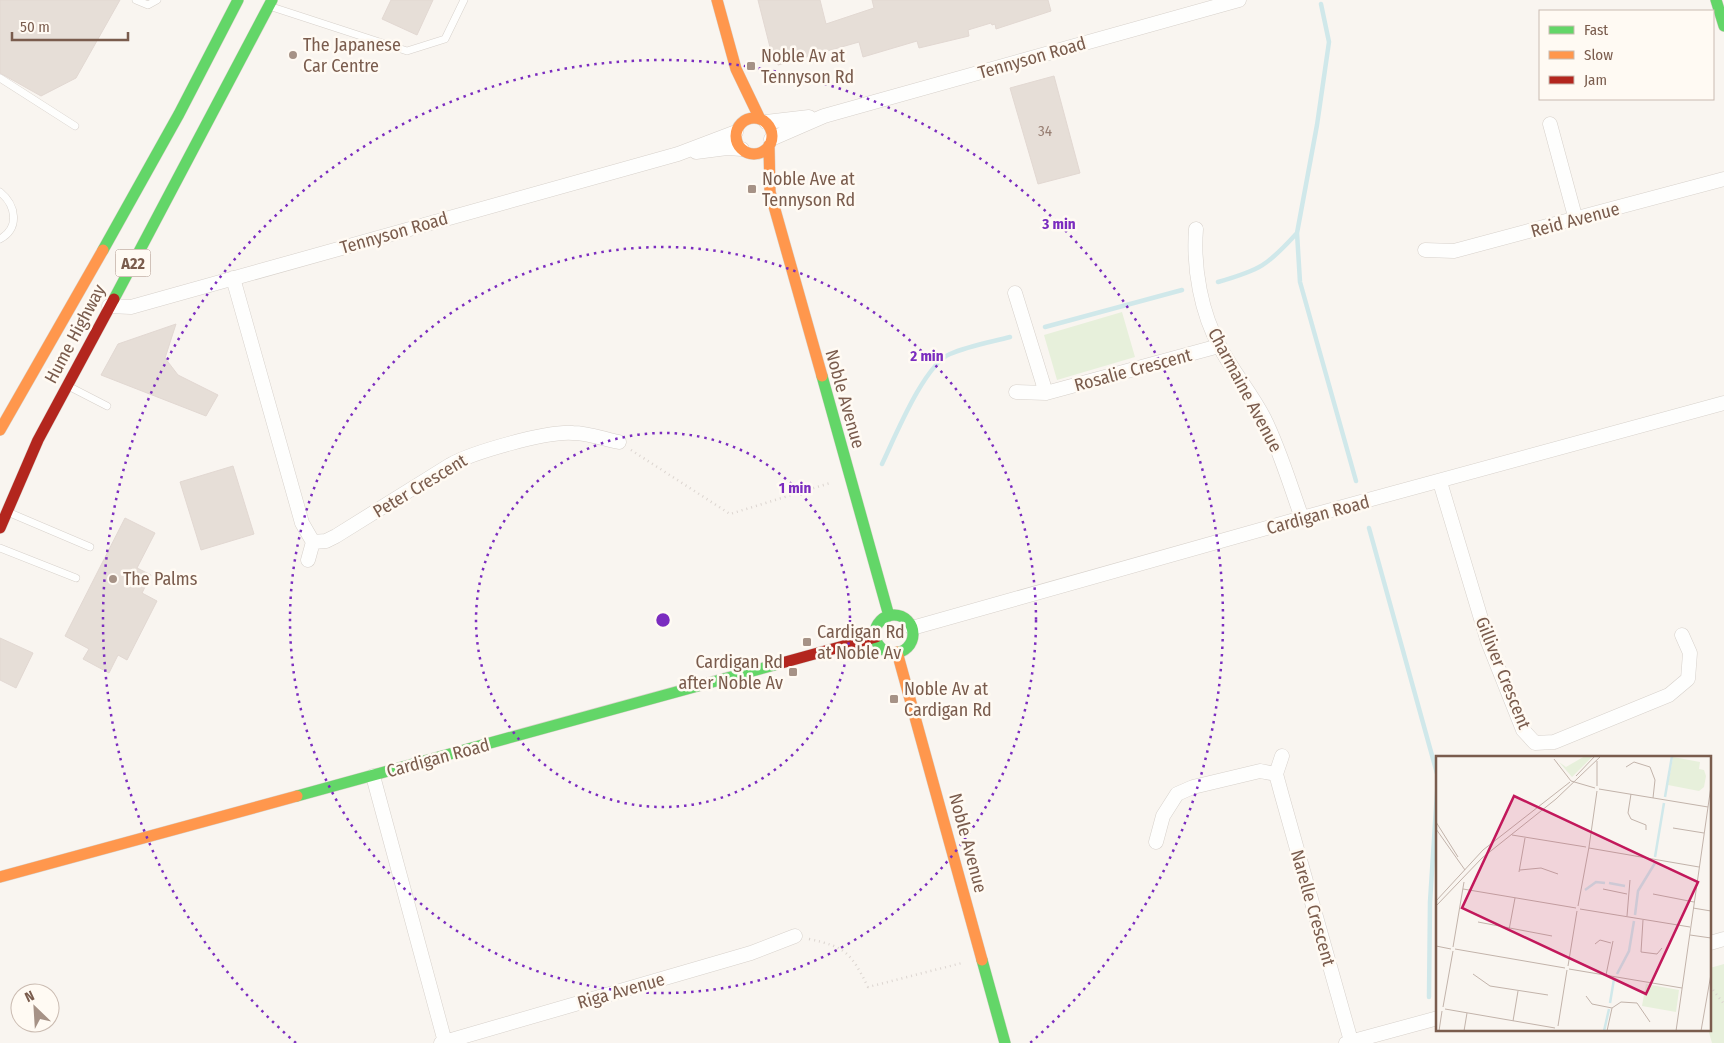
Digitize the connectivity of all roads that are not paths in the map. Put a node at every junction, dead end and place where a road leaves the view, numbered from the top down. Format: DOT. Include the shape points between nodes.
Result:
graph roads {
  1 [pos="136,0"];
  2 [pos="157,0"];
  3 [pos="238,0"];
  4 [pos="464,0"];
  5 [pos="717,0"];
  6 [pos="1239,0"];
  7 [pos="271,3"];
  8 [pos="1719,4"];
  9 [pos="1724,26"];
  10 [pos="736,69"];
  11 [pos="0,78"];
  12 [pos="737,96"];
  13 [pos="738,112"];
  14 [pos="824,116"];
  15 [pos="763,121"];
  16 [pos="1550,124"];
  17 [pos="75,126"];
  18 [pos="737,129"];
  19 [pos="770,142"];
  20 [pos="744,150"];
  21 [pos="678,154"];
  22 [pos="1724,179"];
  23 [pos="0,192"];
  24 [pos="770,192"];
  25 [pos="1576,220"];
  26 [pos="1196,229"];
  27 [pos="0,239"];
  28 [pos="1425,250"];
  29 [pos="233,278"];
  30 [pos="1015,292"];
  31 [pos="109,306"];
  32 [pos="1219,346"];
  33 [pos="67,386"];
  34 [pos="1016,392"];
  35 [pos="1046,393"];
  36 [pos="1724,403"];
  37 [pos="107,406"];
  38 [pos="0,430"];
  39 [pos="619,442"];
  40 [pos="1440,482"];
  41 [pos="7,512"];
  42 [pos="1302,518"];
  43 [pos="0,528"];
  44 [pos="313,542"];
  45 [pos="90,547"];
  46 [pos="0,548"];
  47 [pos="308,560"];
  48 [pos="76,578"];
  49 [pos="889,616"];
  50 [pos="912,628"];
  51 [pos="1682,635"];
  52 [pos="876,637"];
  53 [pos="897,652"];
  54 [pos="1282,756"];
  55 [pos="1276,774"];
  56 [pos="373,776"];
  57 [pos="1156,842"];
  58 [pos="0,877"];
  59 [pos="795,936"];
  60 [pos="1436,1019"];
  61 [pos="1348,1042"];
  62 [pos="443,1043"];
  63 [pos="1005,1043"];
  1 -- 2 [label="lane" via="148,5"];
  3 -- 38 [label="main road, Hume Highway / A22" via="194,87"];
  4 -- 7 [label="lane" via="445,39 407,51"];
  5 -- 10 [label="main road"];
  6 -- 14 [label="street, Tennyson Road"];
  7 -- 31 [label="main road, Hume Highway / A22"];
  8 -- 9 [label="main road"];
  10 -- 12 [label="main road"];
  10 -- 15 [label="main road"];
  11 -- 17 [label="lane"];
  13 -- 18 [label="main road"];
  14 -- 15 [label="street, Tennyson Road"];
  14 -- 19 [label="street, Tennyson Road"];
  15 -- 18 [label="main road" via="748,119"];
  15 -- 19 [label="main road" via="770,127"];
  16 -- 25 [label="street"];
  18 -- 20 [label="main road" via="736,138"];
  18 -- 21 [label="street, Tennyson Road"];
  19 -- 20 [label="main road" via="759,152"];
  19 -- 24 [label="main road, Noble Avenue"];
  20 -- 21 [label="street, Tennyson Road" via="727,148"];
  20 -- 24 [label="main road, Noble Avenue"];
  21 -- 29 [label="street, Tennyson Road"];
  22 -- 25 [label="street, Reid Avenue"];
  23 -- 27 [label="lane" via="13,207 14,218 11,228"];
  24 -- 49 [label="main road, Noble Avenue"];
  25 -- 28 [label="street, Reid Avenue" via="1454,251"];
  26 -- 32 [label="street, Charmaine Avenue" via="1198,279 1208,320"];
  29 -- 31 [label="street, Tennyson Road" via="131,307"];
  29 -- 44 [label="street" via="302,523"];
  30 -- 35 [label="street"];
  31 -- 33 [label="main road, Hume Highway / A22"];
  32 -- 35 [label="street, Rosalie Crescent"];
  32 -- 42 [label="street, Charmaine Avenue" via="1265,420"];
  33 -- 37 [label="lane"];
  33 -- 41 [label="main road, Hume Highway / A22" via="38,440"];
  34 -- 35 [label="street, Rosalie Crescent"];
  36 -- 40 [label="street, Cardigan Road"];
  39 -- 44 [label="street, Peter Crescent" via="575,432 556,433 470,455 336,536"];
  40 -- 42 [label="street, Cardigan Road"];
  40 -- 51 [label="street, Gilliver Crescent" via="1488,642 1522,730 1535,743 1554,742 1669,695 1688,679 1690,653"];
  41 -- 43 [label="main road, Hume Highway / A22"];
  41 -- 45 [label="lane"];
  42 -- 50 [label="street, Cardigan Road"];
  44 -- 47 [label="street"];
  46 -- 48 [label="lane"];
  49 -- 50 [label="main road" via="903,617"];
  49 -- 52 [label="main road" via="878,624"];
  50 -- 53 [label="main road" via="910,644"];
  52 -- 53 [label="main road" via="884,649"];
  52 -- 56 [label="main road, Cardigan Road"];
  53 -- 63 [label="main road, Noble Avenue"];
  54 -- 55 [label="street"];
  55 -- 57 [label="street" via="1260,771 1177,794 1163,816"];
  55 -- 61 [label="street, Narelle Crescent"];
  56 -- 58 [label="main road, Cardigan Road"];
  56 -- 62 [label="street, Riga Avenue"];
  59 -- 62 [label="street, Riga Avenue" via="751,954"];
  60 -- 61 [label="street"];
}
